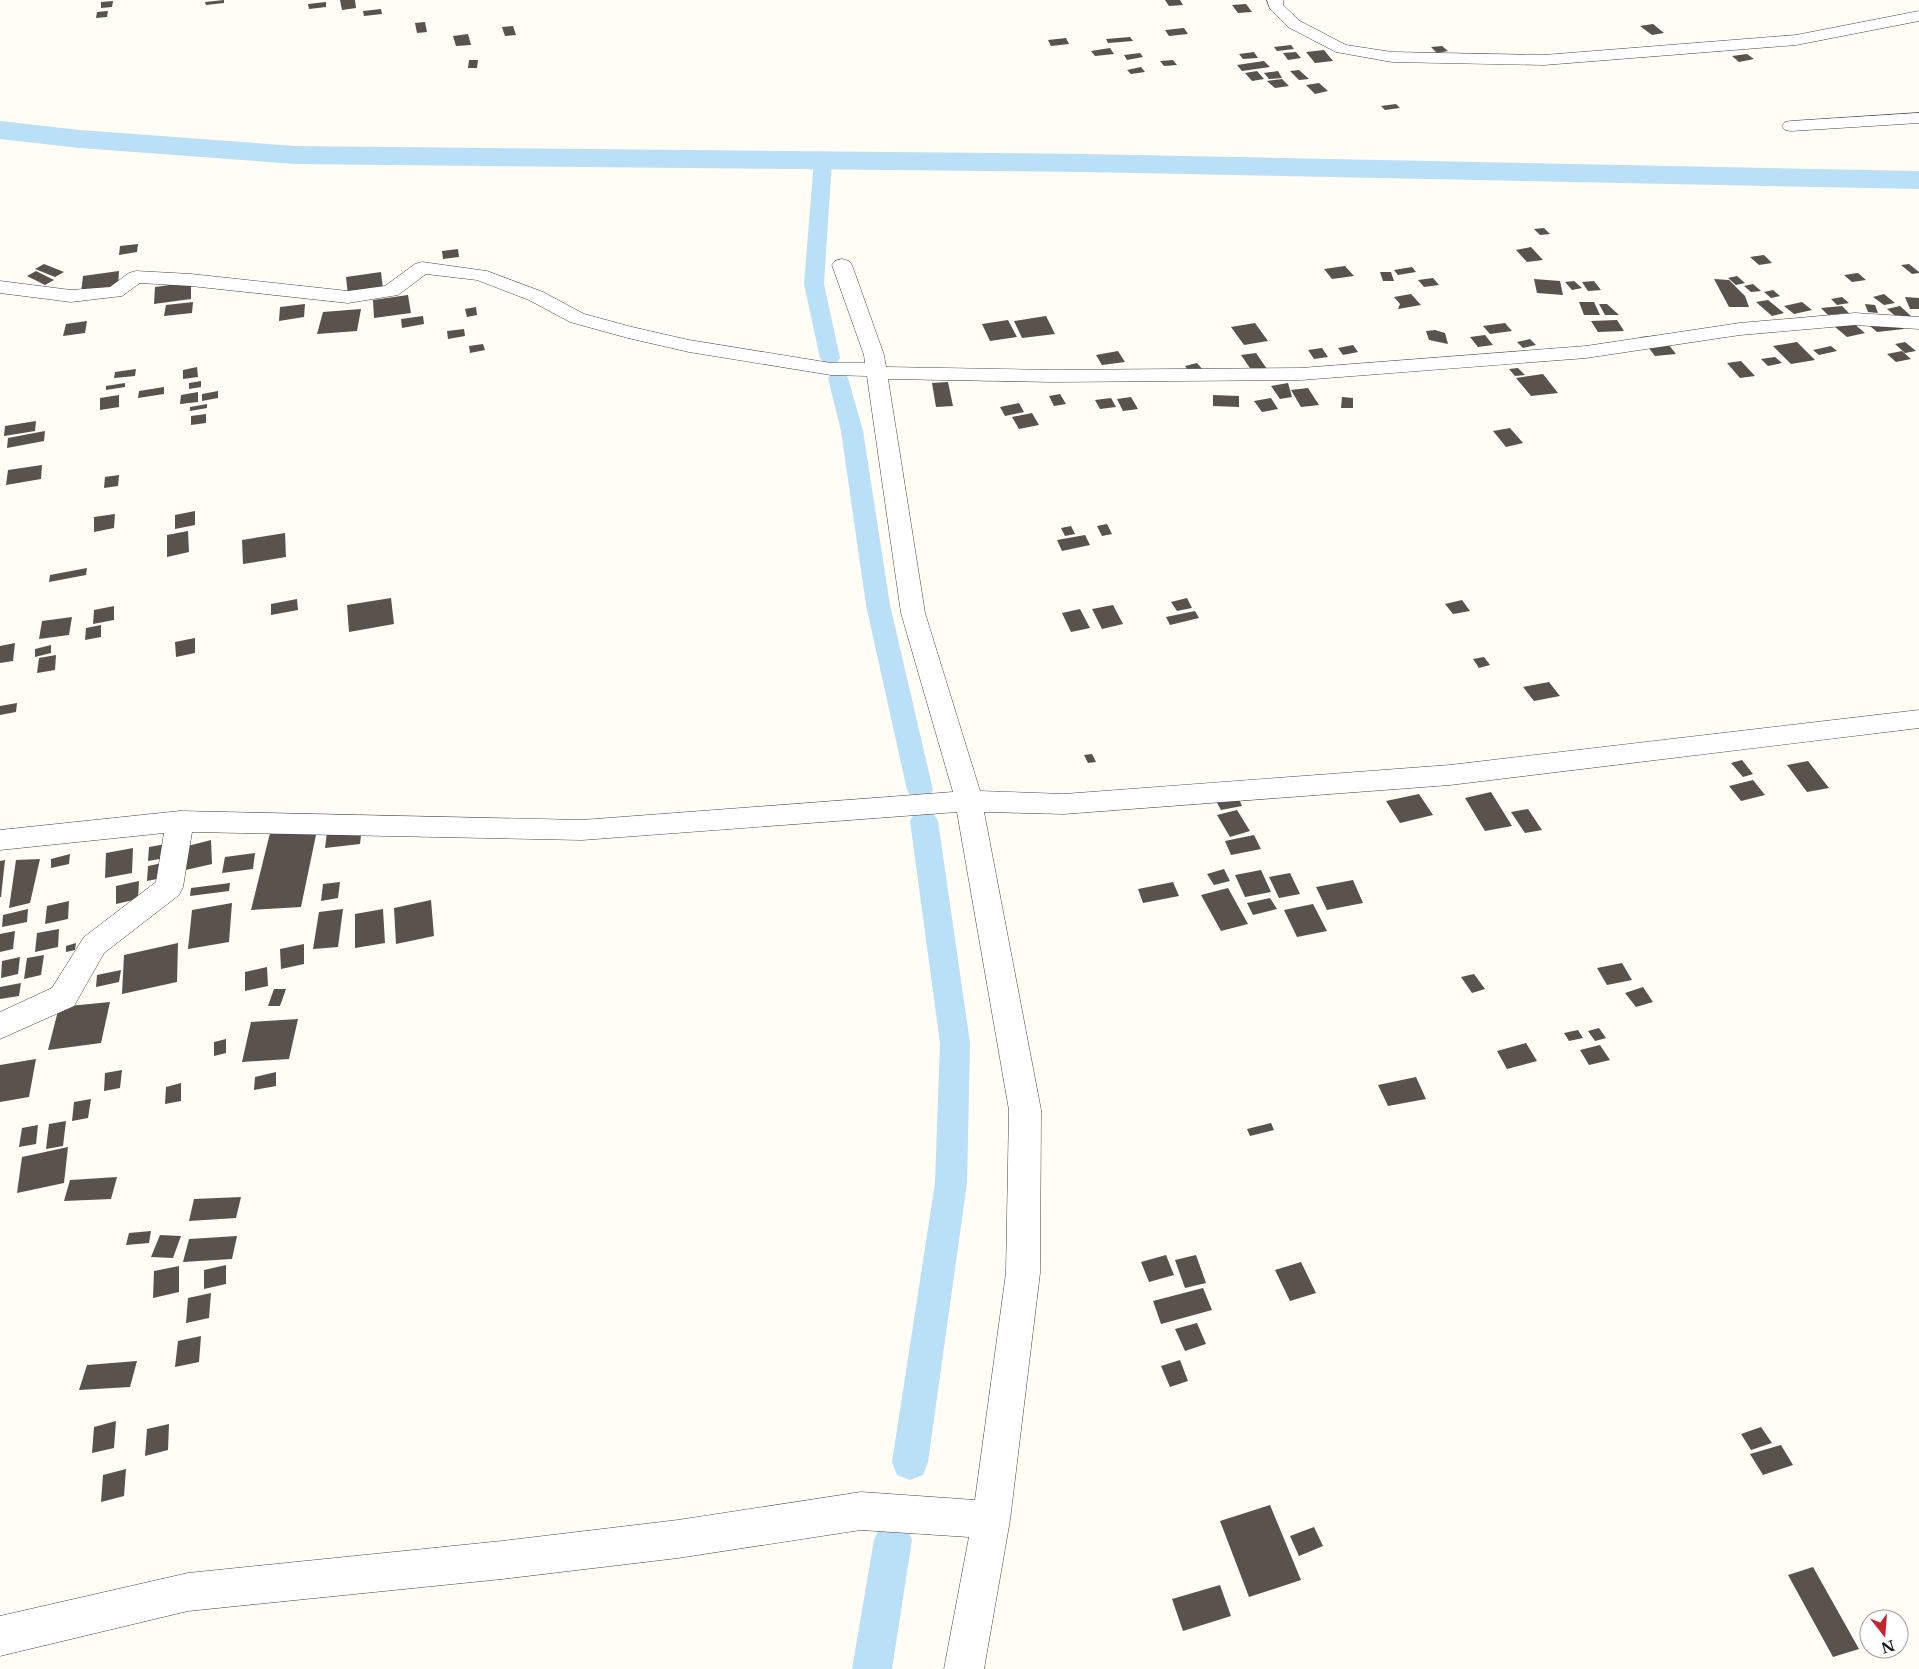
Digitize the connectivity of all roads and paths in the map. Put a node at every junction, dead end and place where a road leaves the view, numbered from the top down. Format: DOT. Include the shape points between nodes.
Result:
graph roads {
  1 [pos="1275,0"];
  2 [pos="1919,16"];
  3 [pos="1919,118"];
  4 [pos="1791,126"];
  5 [pos="842,265"];
  6 [pos="0,287"];
  7 [pos="1919,323"];
  8 [pos="877,372"];
  9 [pos="1919,719"];
  10 [pos="969,801"];
  11 [pos="180,821"];
  12 [pos="0,840"];
  13 [pos="0,1026"];
  14 [pos="991,1520"];
  15 [pos="0,1636"];
  16 [pos="964,1669"];
  1 -- 2 [label="street" via="1275,6 1294,24 1342,49 1401,58 1544,60 1796,40"];
  3 -- 4 [label="street"];
  5 -- 8 [label="street"];
  6 -- 8 [label="street" via="71,296 115,292 136,277 348,297 391,290 422,268 480,275 536,296 577,318 689,346 831,369"];
  7 -- 8 [label="street" via="1855,319 1740,329 1586,352 1301,374 1053,376"];
  8 -- 10 [label="street" via="912,613"];
  9 -- 10 [label="street" via="1450,775 1064,804"];
  10 -- 11 [label="street" via="582,830"];
  10 -- 14 [label="street" via="1025,1110 1023,1273"];
  11 -- 12 [label="street"];
  11 -- 13 [label="street" via="169,888 94,945 63,997"];
  14 -- 15 [label="street" via="861,1511 658,1542 188,1592"];
  14 -- 16 [label="street"];
}
